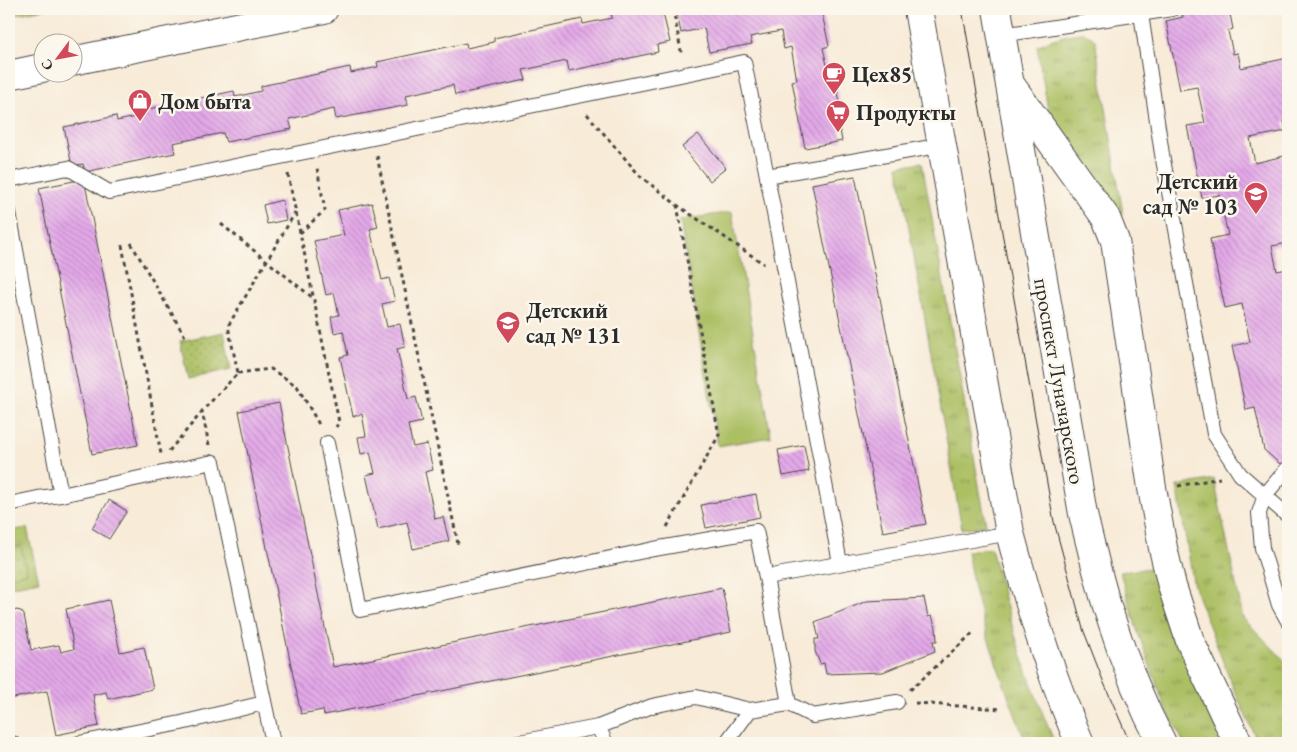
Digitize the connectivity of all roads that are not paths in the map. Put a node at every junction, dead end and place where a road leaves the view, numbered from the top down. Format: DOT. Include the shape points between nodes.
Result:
graph roads {
  1 [pos="324,9"];
  2 [pos="918,9"];
  3 [pos="1172,9"];
  4 [pos="1140,14"];
  5 [pos="999,22"];
  6 [pos="82,59"];
  7 [pos="32,70"];
  8 [pos="9,75"];
  9 [pos="1010,84"];
  10 [pos="943,145"];
  11 [pos="767,176"];
  12 [pos="9,180"];
  13 [pos="9,212"];
  14 [pos="13,255"];
  15 [pos="327,443"];
  16 [pos="1287,469"];
  17 [pos="61,495"];
  18 [pos="1264,495"];
  19 [pos="9,504"];
  20 [pos="1288,516"];
  21 [pos="1010,534"];
  22 [pos="840,563"];
  23 [pos="766,577"];
  24 [pos="1288,621"];
  25 [pos="897,702"];
  26 [pos="264,703"];
  27 [pos="789,704"];
  28 [pos="750,710"];
  29 [pos="598,727"];
  30 [pos="79,743"];
  31 [pos="272,743"];
  32 [pos="514,743"];
  33 [pos="606,743"];
  34 [pos="726,743"];
  35 [pos="1080,743"];
  36 [pos="1162,743"];
  37 [pos="1238,743"];
  1 -- 6 [label="main road"];
  2 -- 10 [label="main road"];
  3 -- 4 [label="lane"];
  4 -- 5 [label="lane" via="1106,20"];
  4 -- 18 [label="lane" via="1214,434 1240,474"];
  5 -- 9 [label="main road, проспект Луначарского"];
  7 -- 8 [label="main road"];
  9 -- 36 [label="main road, проспект Луначарского" via="1085,523 1112,623"];
  9 -- 37 [label="main road" via="1106,218 1115,241 1154,496 1172,586 1190,641"];
  10 -- 11 [label="lane"];
  10 -- 21 [label="main road"];
  11 -- 12 [label="lane" via="744,62 109,192 68,168"];
  11 -- 22 [label="lane"];
  13 -- 14 [label="lane"];
  14 -- 17 [label="lane"];
  15 -- 23 [label="lane" via="360,610 756,531"];
  16 -- 18 [label="lane"];
  17 -- 19 [label="lane"];
  17 -- 26 [label="lane" via="164,466 213,462"];
  18 -- 20 [label="lane"];
  18 -- 24 [label="lane" via="1258,513 1262,548 1279,605"];
  21 -- 22 [label="lane"];
  21 -- 35 [label="main road" via="1048,663"];
  22 -- 23 [label="lane"];
  23 -- 27 [label="lane"];
  25 -- 27 [label="lane" via="813,716"];
  26 -- 30 [label="lane"];
  26 -- 31 [label="lane"];
  27 -- 28 [label="lane"];
  28 -- 29 [label="lane" via="696,697 652,706"];
  28 -- 34 [label="lane"];
  29 -- 32 [label="lane"];
  29 -- 33 [label="lane"];
}
